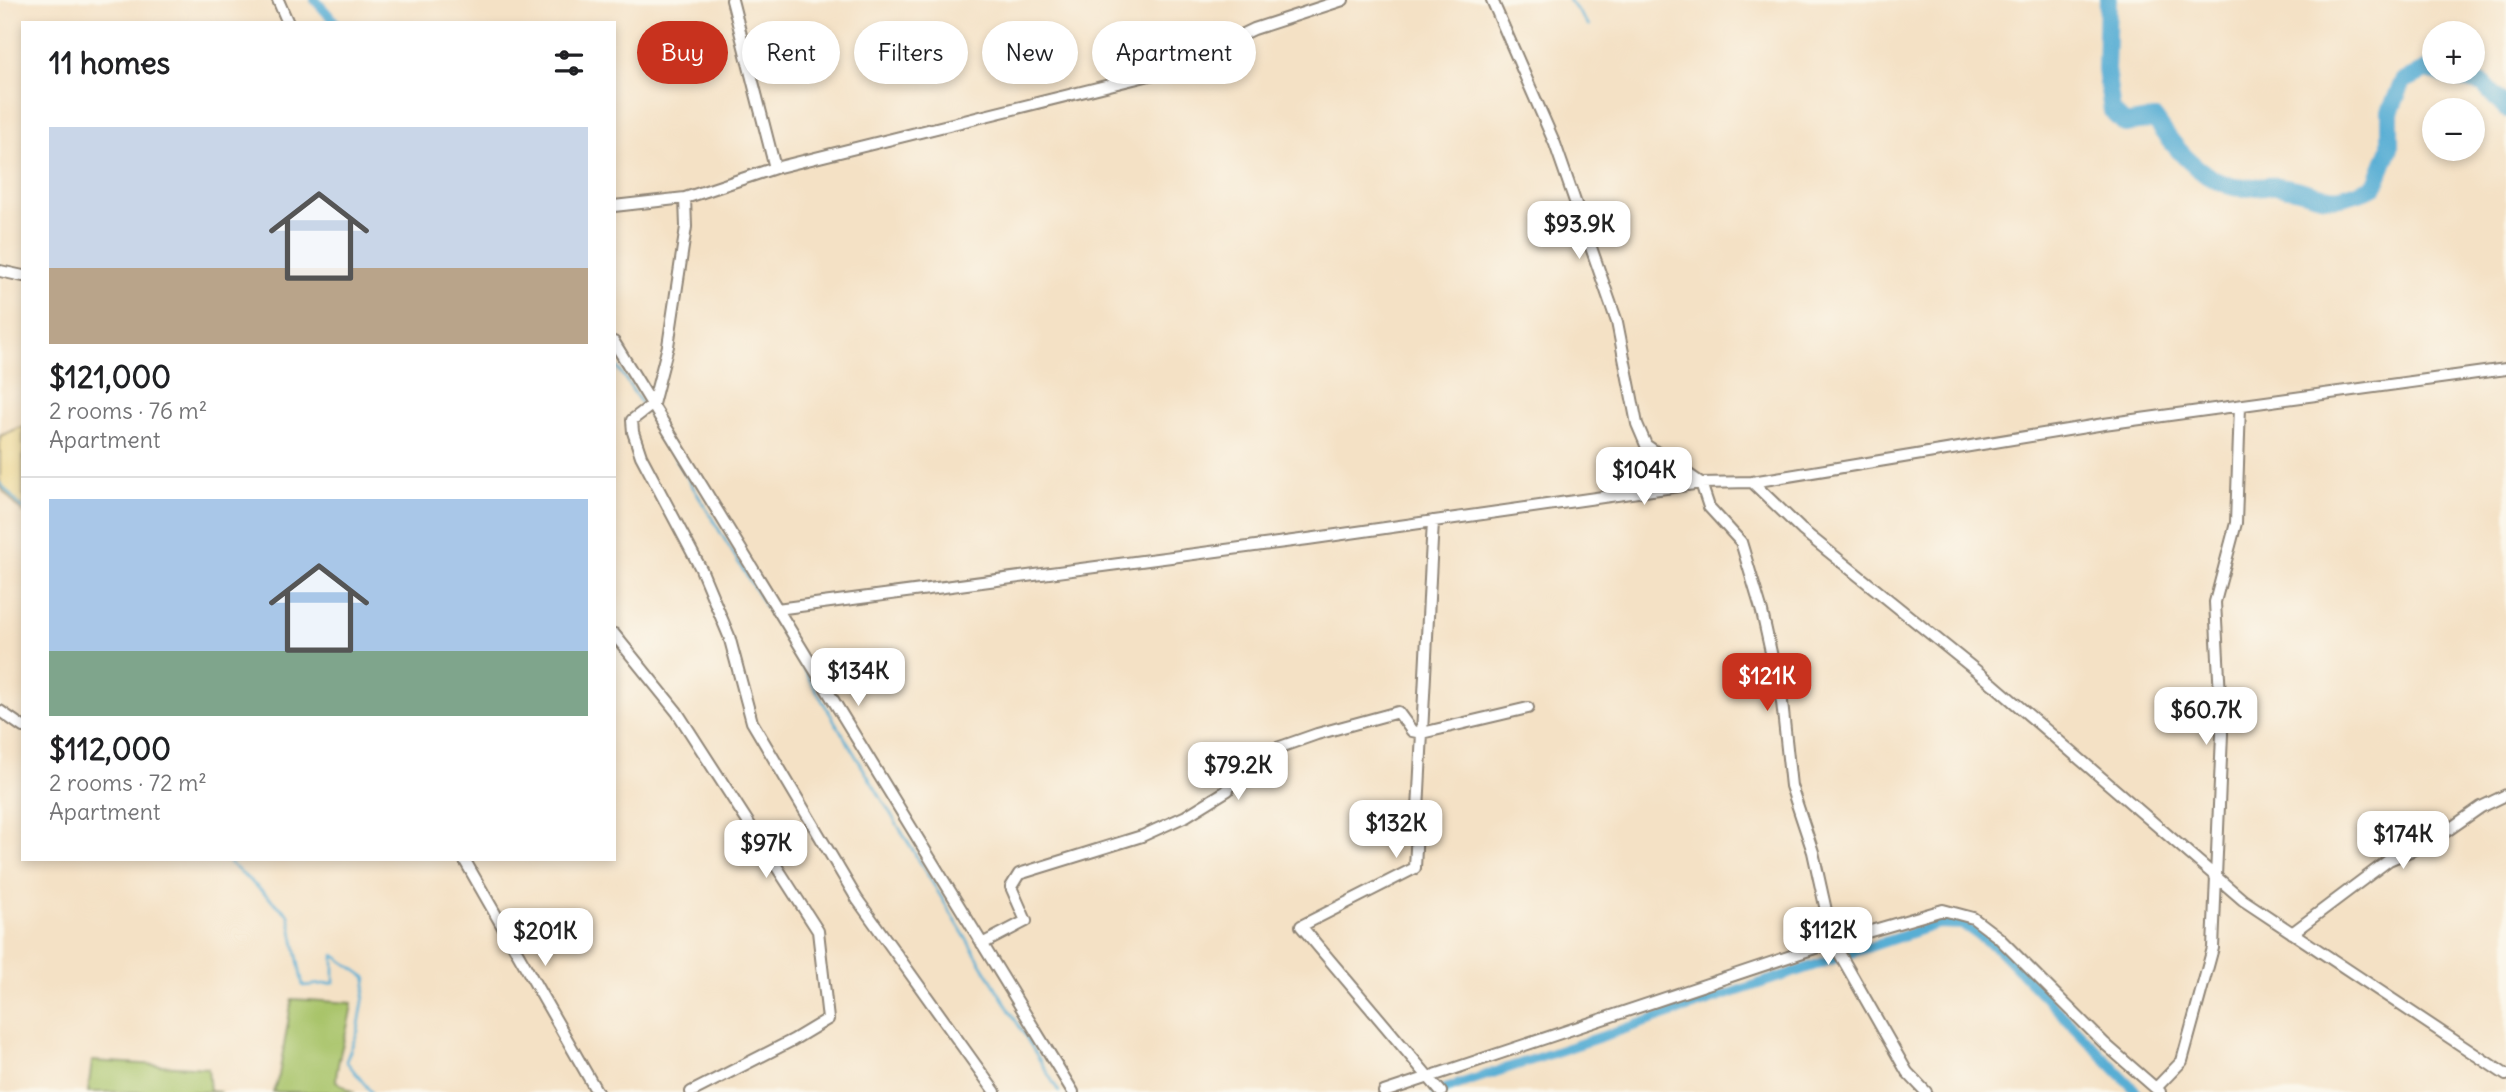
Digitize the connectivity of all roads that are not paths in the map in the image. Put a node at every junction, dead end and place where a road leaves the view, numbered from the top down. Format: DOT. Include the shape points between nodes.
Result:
graph roads {
  1 [pos="278,0"];
  2 [pos="732,0"];
  3 [pos="1343,0"];
  4 [pos="1492,0"];
  5 [pos="287,21"];
  6 [pos="775,168"];
  7 [pos="685,198"];
  8 [pos="616,206"];
  9 [pos="0,271"];
  10 [pos="21,276"];
  11 [pos="616,346"];
  12 [pos="2506,369"];
  13 [pos="2240,406"];
  14 [pos="648,407"];
  15 [pos="1752,482"];
  16 [pos="1701,483"];
  17 [pos="1433,521"];
  18 [pos="778,609"];
  19 [pos="616,637"];
  20 [pos="1528,708"];
  21 [pos="0,711"];
  22 [pos="21,726"];
  23 [pos="1422,733"];
  24 [pos="2506,795"];
  25 [pos="465,861"];
  26 [pos="2218,878"];
  27 [pos="2292,933"];
  28 [pos="1833,943"];
  29 [pos="982,944"];
  30 [pos="2506,1075"];
  31 [pos="1427,1078"];
  32 [pos="2158,1090"];
  33 [pos="597,1092"];
  34 [pos="691,1092"];
  35 [pos="995,1092"];
  36 [pos="1073,1092"];
  37 [pos="1384,1092"];
  38 [pos="1441,1092"];
  39 [pos="1926,1092"];
  1 -- 5 [label="street"];
  2 -- 6 [label="street"];
  3 -- 6 [label="street" via="1254,29 1166,71"];
  4 -- 16 [label="street" via="1555,144 1617,322 1637,424 1646,445"];
  6 -- 7 [label="street"];
  7 -- 8 [label="street"];
  7 -- 14 [label="street" via="685,239 668,346"];
  9 -- 10 [label="street"];
  11 -- 14 [label="street"];
  12 -- 13 [label="street"];
  13 -- 15 [label="street"];
  13 -- 26 [label="street" via="2236,523 2215,602 2222,734"];
  14 -- 18 [label="street"];
  14 -- 35 [label="street" via="632,420 632,432 729,636 752,722 857,899"];
  15 -- 16 [label="street"];
  15 -- 26 [label="street" via="1802,530 1994,685"];
  16 -- 17 [label="street"];
  16 -- 28 [label="street" via="1709,507 1741,542 1762,612 1782,702 1791,786 1813,852"];
  17 -- 18 [label="street"];
  17 -- 23 [label="street"];
  18 -- 29 [label="street"];
  19 -- 34 [label="street" via="677,712 818,931 828,1019"];
  20 -- 23 [label="street"];
  21 -- 22 [label="street"];
  23 -- 29 [label="street" via="1412,731 1398,712 1232,764 1228,790 1186,816 1142,836 1018,874 1011,887 1026,921"];
  23 -- 31 [label="street" via="1415,868 1301,926"];
  24 -- 27 [label="street" via="2431,842 2389,860"];
  25 -- 33 [label="street"];
  26 -- 27 [label="street"];
  26 -- 32 [label="street" via="2213,948 2193,1027 2182,1060"];
  27 -- 30 [label="street"];
  28 -- 31 [label="street"];
  28 -- 32 [label="street" via="1926,913 1943,910 1973,918"];
  28 -- 39 [label="street" via="1907,1072"];
  29 -- 36 [label="street"];
  31 -- 37 [label="street"];
  31 -- 38 [label="street"];
}
